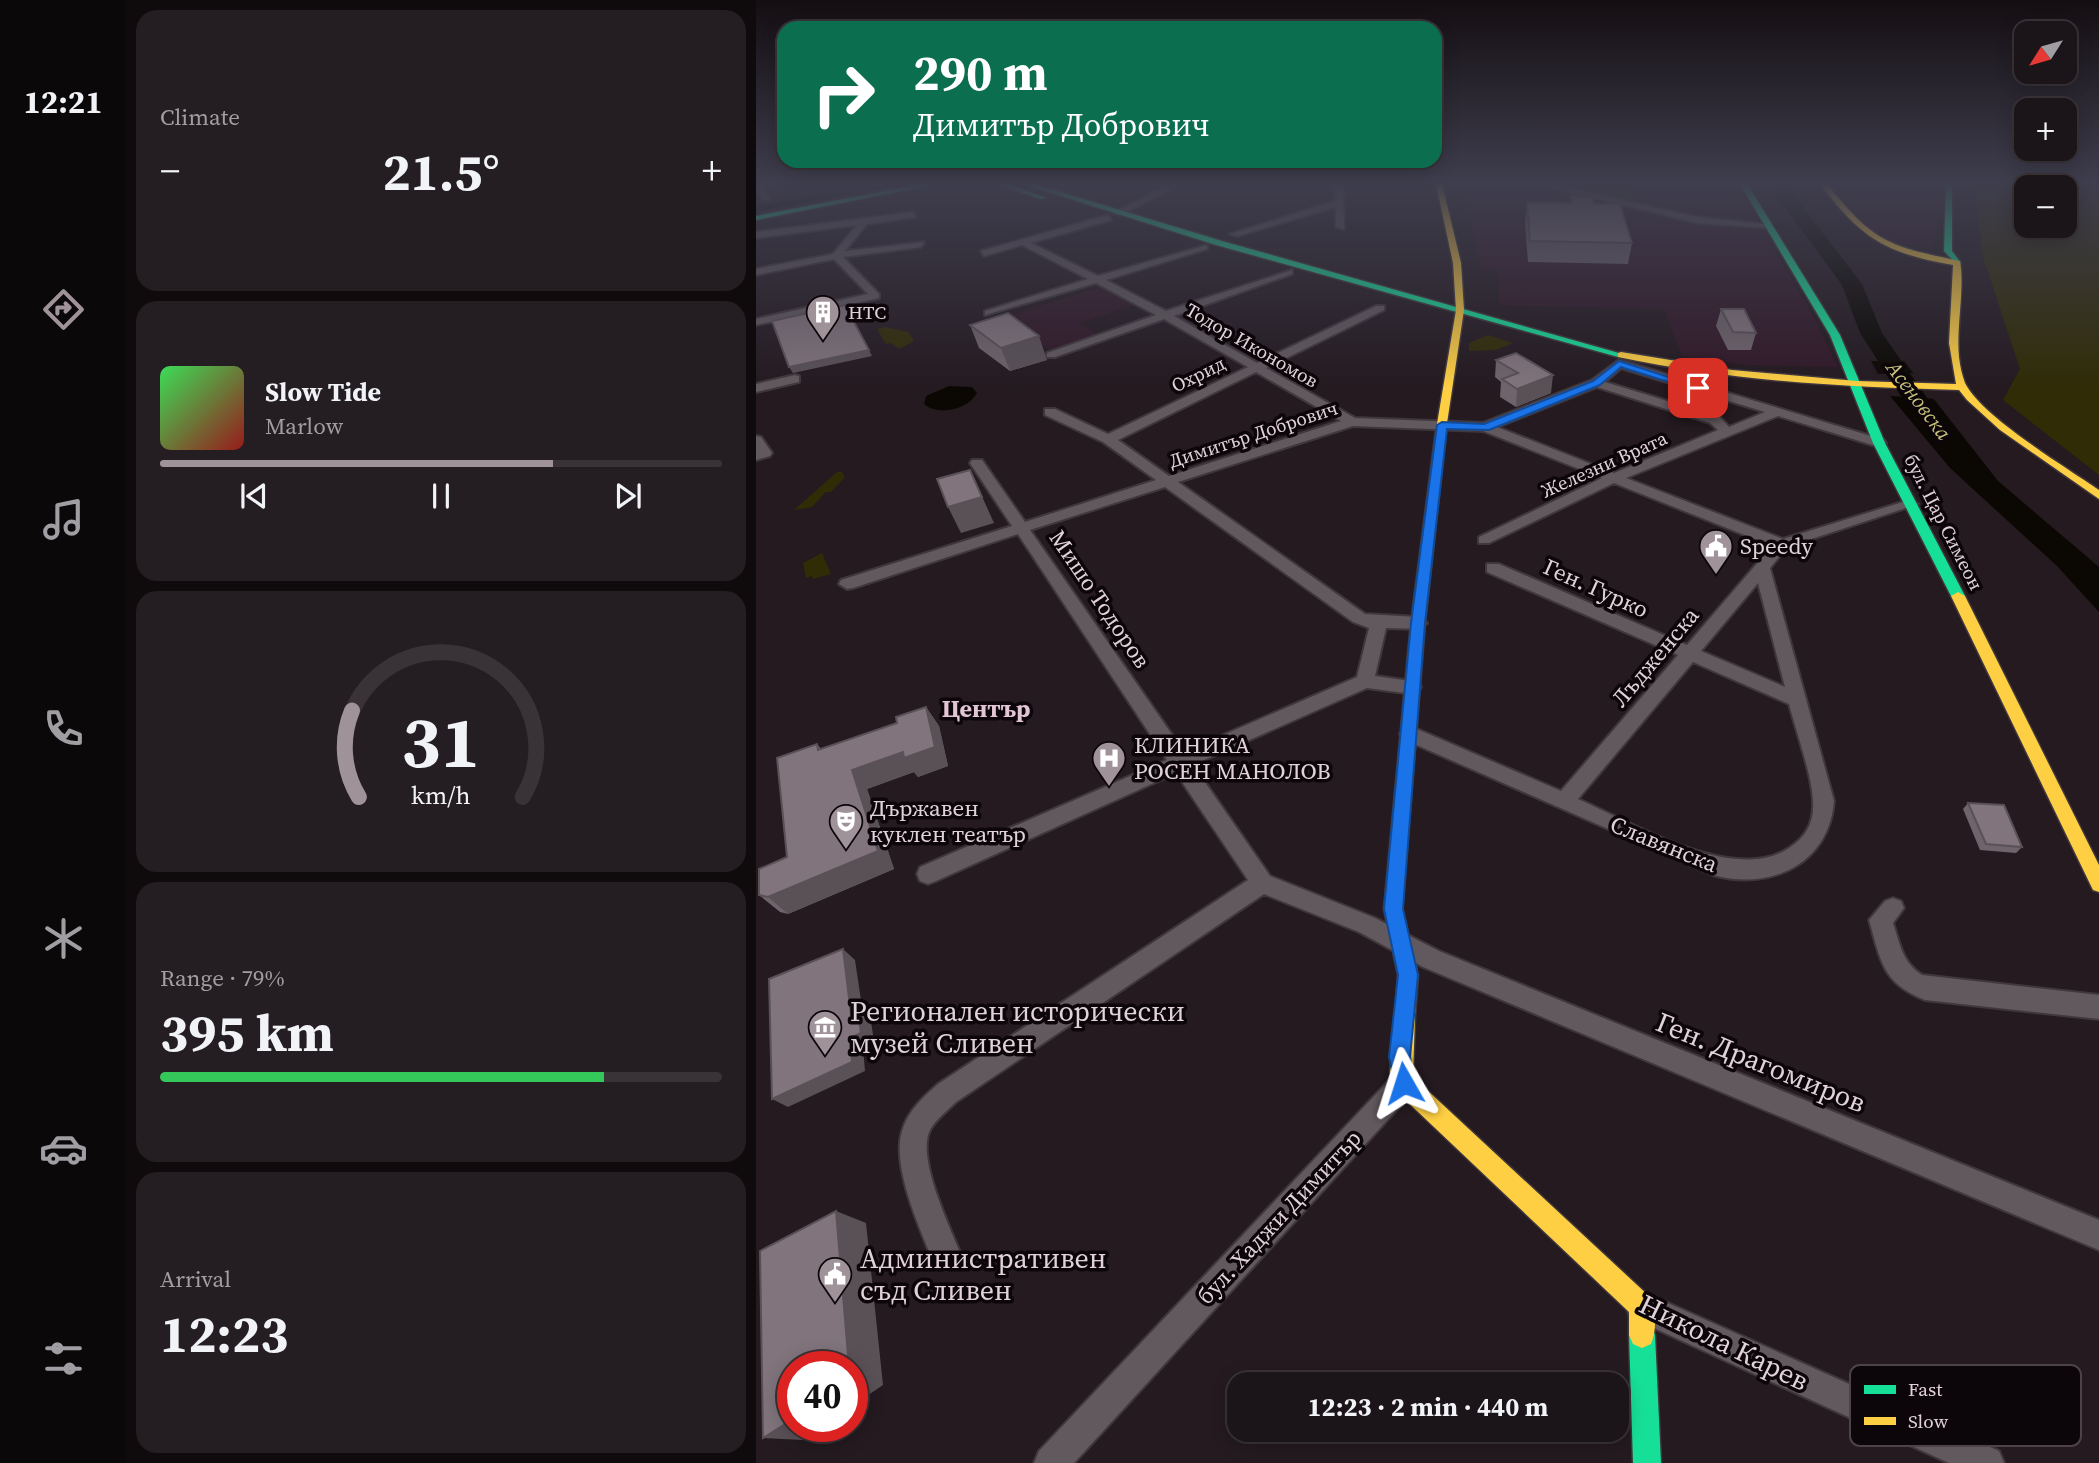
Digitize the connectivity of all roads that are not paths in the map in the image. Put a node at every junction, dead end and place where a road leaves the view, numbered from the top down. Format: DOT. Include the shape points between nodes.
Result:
graph roads {
  1 [pos="839,252"];
  2 [pos="854,252"];
  3 [pos="1043,252"];
  4 [pos="1187,252"];
  5 [pos="1223,252"];
  6 [pos="1248,252"];
  7 [pos="1454,252"];
  8 [pos="1784,252"];
  9 [pos="1945,252"];
  10 [pos="1954,253"];
  11 [pos="836,256"];
  12 [pos="756,271"];
  13 [pos="1288,272"];
  14 [pos="1095,279"];
  15 [pos="1461,284"];
  16 [pos="1418,298"];
  17 [pos="1380,309"];
  18 [pos="989,313"];
  19 [pos="1459,314"];
  20 [pos="1167,316"];
  21 [pos="756,322"];
  22 [pos="1498,330"];
  23 [pos="1454,342"];
  24 [pos="1051,355"];
  25 [pos="1619,364"];
  26 [pos="1255,367"];
  27 [pos="795,379"];
  28 [pos="1596,383"];
  29 [pos="1857,384"];
  30 [pos="1962,387"];
  31 [pos="756,388"];
  32 [pos="1050,412"];
  33 [pos="1777,412"];
  34 [pos="1352,422"];
  35 [pos="1442,425"];
  36 [pos="1485,427"];
  37 [pos="1721,436"];
  38 [pos="1108,439"];
  39 [pos="756,440"];
  40 [pos="1879,443"];
  41 [pos="761,455"];
  42 [pos="977,463"];
  43 [pos="1613,478"];
  44 [pos="1171,481"];
  45 [pos="2099,495"];
  46 [pos="1911,504"];
  47 [pos="1022,528"];
  48 [pos="1484,540"];
  49 [pos="1782,544"];
  50 [pos="1762,567"];
  51 [pos="1493,568"];
  52 [pos="847,584"];
  53 [pos="1379,622"];
  54 [pos="1418,623"];
  55 [pos="1689,655"];
  56 [pos="1365,681"];
  57 [pos="1412,687"];
  58 [pos="1797,699"];
  59 [pos="1410,734"];
  60 [pos="1180,763"];
  61 [pos="1564,802"];
  62 [pos="928,874"];
  63 [pos="1262,883"];
  64 [pos="2099,884"];
  65 [pos="1893,908"];
  66 [pos="1400,944"];
  67 [pos="2099,1007"];
  68 [pos="1404,1083"];
  69 [pos="2099,1235"];
  70 [pos="946,1255"];
  71 [pos="1641,1306"];
  72 [pos="1850,1401"];
  73 [pos="1950,1446"];
  74 [pos="1051,1463"];
  75 [pos="1647,1463"];
  76 [pos="1987,1463"];
  1 -- 11 [label="street"];
  2 -- 11 [label="street"];
  3 -- 14 [label="street, Тодор Икономов"];
  4 -- 14 [label="street"];
  5 -- 13 [label="main road"];
  6 -- 16 [label="main road"];
  7 -- 15 [label="main road"];
  8 -- 29 [label="main road, бул. Цар Симеон" via="1835,335"];
  9 -- 10 [label="main road"];
  10 -- 30 [label="main road"];
  11 -- 12 [label="street"];
  11 -- 21 [label="street" via="874,296"];
  13 -- 19 [label="main road"];
  13 -- 20 [label="street"];
  14 -- 18 [label="street"];
  14 -- 20 [label="street, Тодор Икономов"];
  15 -- 16 [label="main road" via="1443,297"];
  15 -- 19 [label="main road"];
  16 -- 19 [label="main road"];
  17 -- 26 [label="street, Охрид"];
  19 -- 22 [label="main road"];
  19 -- 23 [label="main road"];
  19 -- 29 [label="main road" via="1640,359"];
  20 -- 24 [label="street"];
  20 -- 26 [label="street, Тодор Икономов"];
  22 -- 23 [label="main road" via="1471,331"];
  22 -- 25 [label="main road"];
  23 -- 35 [label="main road"];
  25 -- 28 [label="street"];
  25 -- 29 [label="main road" via="1735,383 1825,388"];
  25 -- 33 [label="street"];
  26 -- 34 [label="street, Тодор Икономов"];
  26 -- 38 [label="street, Охрид"];
  27 -- 31 [label="street"];
  28 -- 36 [label="street"];
  28 -- 37 [label="street, Железни Врата" via="1715,420 1725,427"];
  29 -- 30 [label="main road"];
  29 -- 40 [label="main road, бул. Цар Симеон"];
  30 -- 45 [label="main road" via="1991,415"];
  32 -- 38 [label="street"];
  33 -- 37 [label="street"];
  33 -- 40 [label="street"];
  34 -- 35 [label="street, Димитър Добрович"];
  34 -- 44 [label="street, Димитър Добрович"];
  35 -- 36 [label="street, Димитър Добрович"];
  35 -- 54 [label="main road"];
  36 -- 43 [label="street, Димитър Добрович"];
  37 -- 43 [label="street, Железни Врата"];
  38 -- 44 [label="street"];
  39 -- 41 [label="street"];
  40 -- 46 [label="main road, бул. Цар Симеон"];
  42 -- 47 [label="street, Мишо Тодоров"];
  43 -- 48 [label="street, Железни Врата"];
  43 -- 49 [label="street, Димитър Добрович"];
  44 -- 47 [label="street, Димитър Добрович"];
  44 -- 53 [label="street" via="1359,618"];
  46 -- 49 [label="street"];
  46 -- 64 [label="main road, бул. Цар Симеон"];
  47 -- 52 [label="street, Димитър Добрович"];
  47 -- 60 [label="street, Мишо Тодоров"];
  49 -- 50 [label="street, Лъдженска"];
  50 -- 55 [label="street, Лъдженска"];
  50 -- 58 [label="street, Славянска"];
  51 -- 55 [label="street, Ген. Гурко"];
  53 -- 54 [label="street"];
  53 -- 56 [label="street"];
  54 -- 57 [label="main road"];
  55 -- 58 [label="street, Ген. Гурко"];
  55 -- 61 [label="street, Лъдженска"];
  56 -- 57 [label="street"];
  56 -- 60 [label="street"];
  57 -- 59 [label="main road"];
  58 -- 61 [label="street, Славянска" via="1824,801 1820,828 1804,849 1783,863 1751,871 1723,869"];
  59 -- 61 [label="street, Славянска"];
  59 -- 66 [label="main road" via="1393,909"];
  60 -- 62 [label="street"];
  60 -- 63 [label="street, Мишо Тодоров"];
  63 -- 66 [label="street, Ген. Драгомиров" via="1367,925"];
  63 -- 70 [label="street" via="929,1109 915,1132 914,1160"];
  65 -- 67 [label="street" via="1881,920 1898,974 1910,984"];
  66 -- 68 [label="main road" via="1408,975 1400,1057"];
  66 -- 69 [label="street, Ген. Драгомиров"];
  68 -- 71 [label="main road, Никола Карев"];
  68 -- 74 [label="street, бул. Хаджи Димитър"];
  71 -- 72 [label="street, Никола Карев"];
  71 -- 75 [label="main road"];
  73 -- 76 [label="street, Никола Карев"];
}
